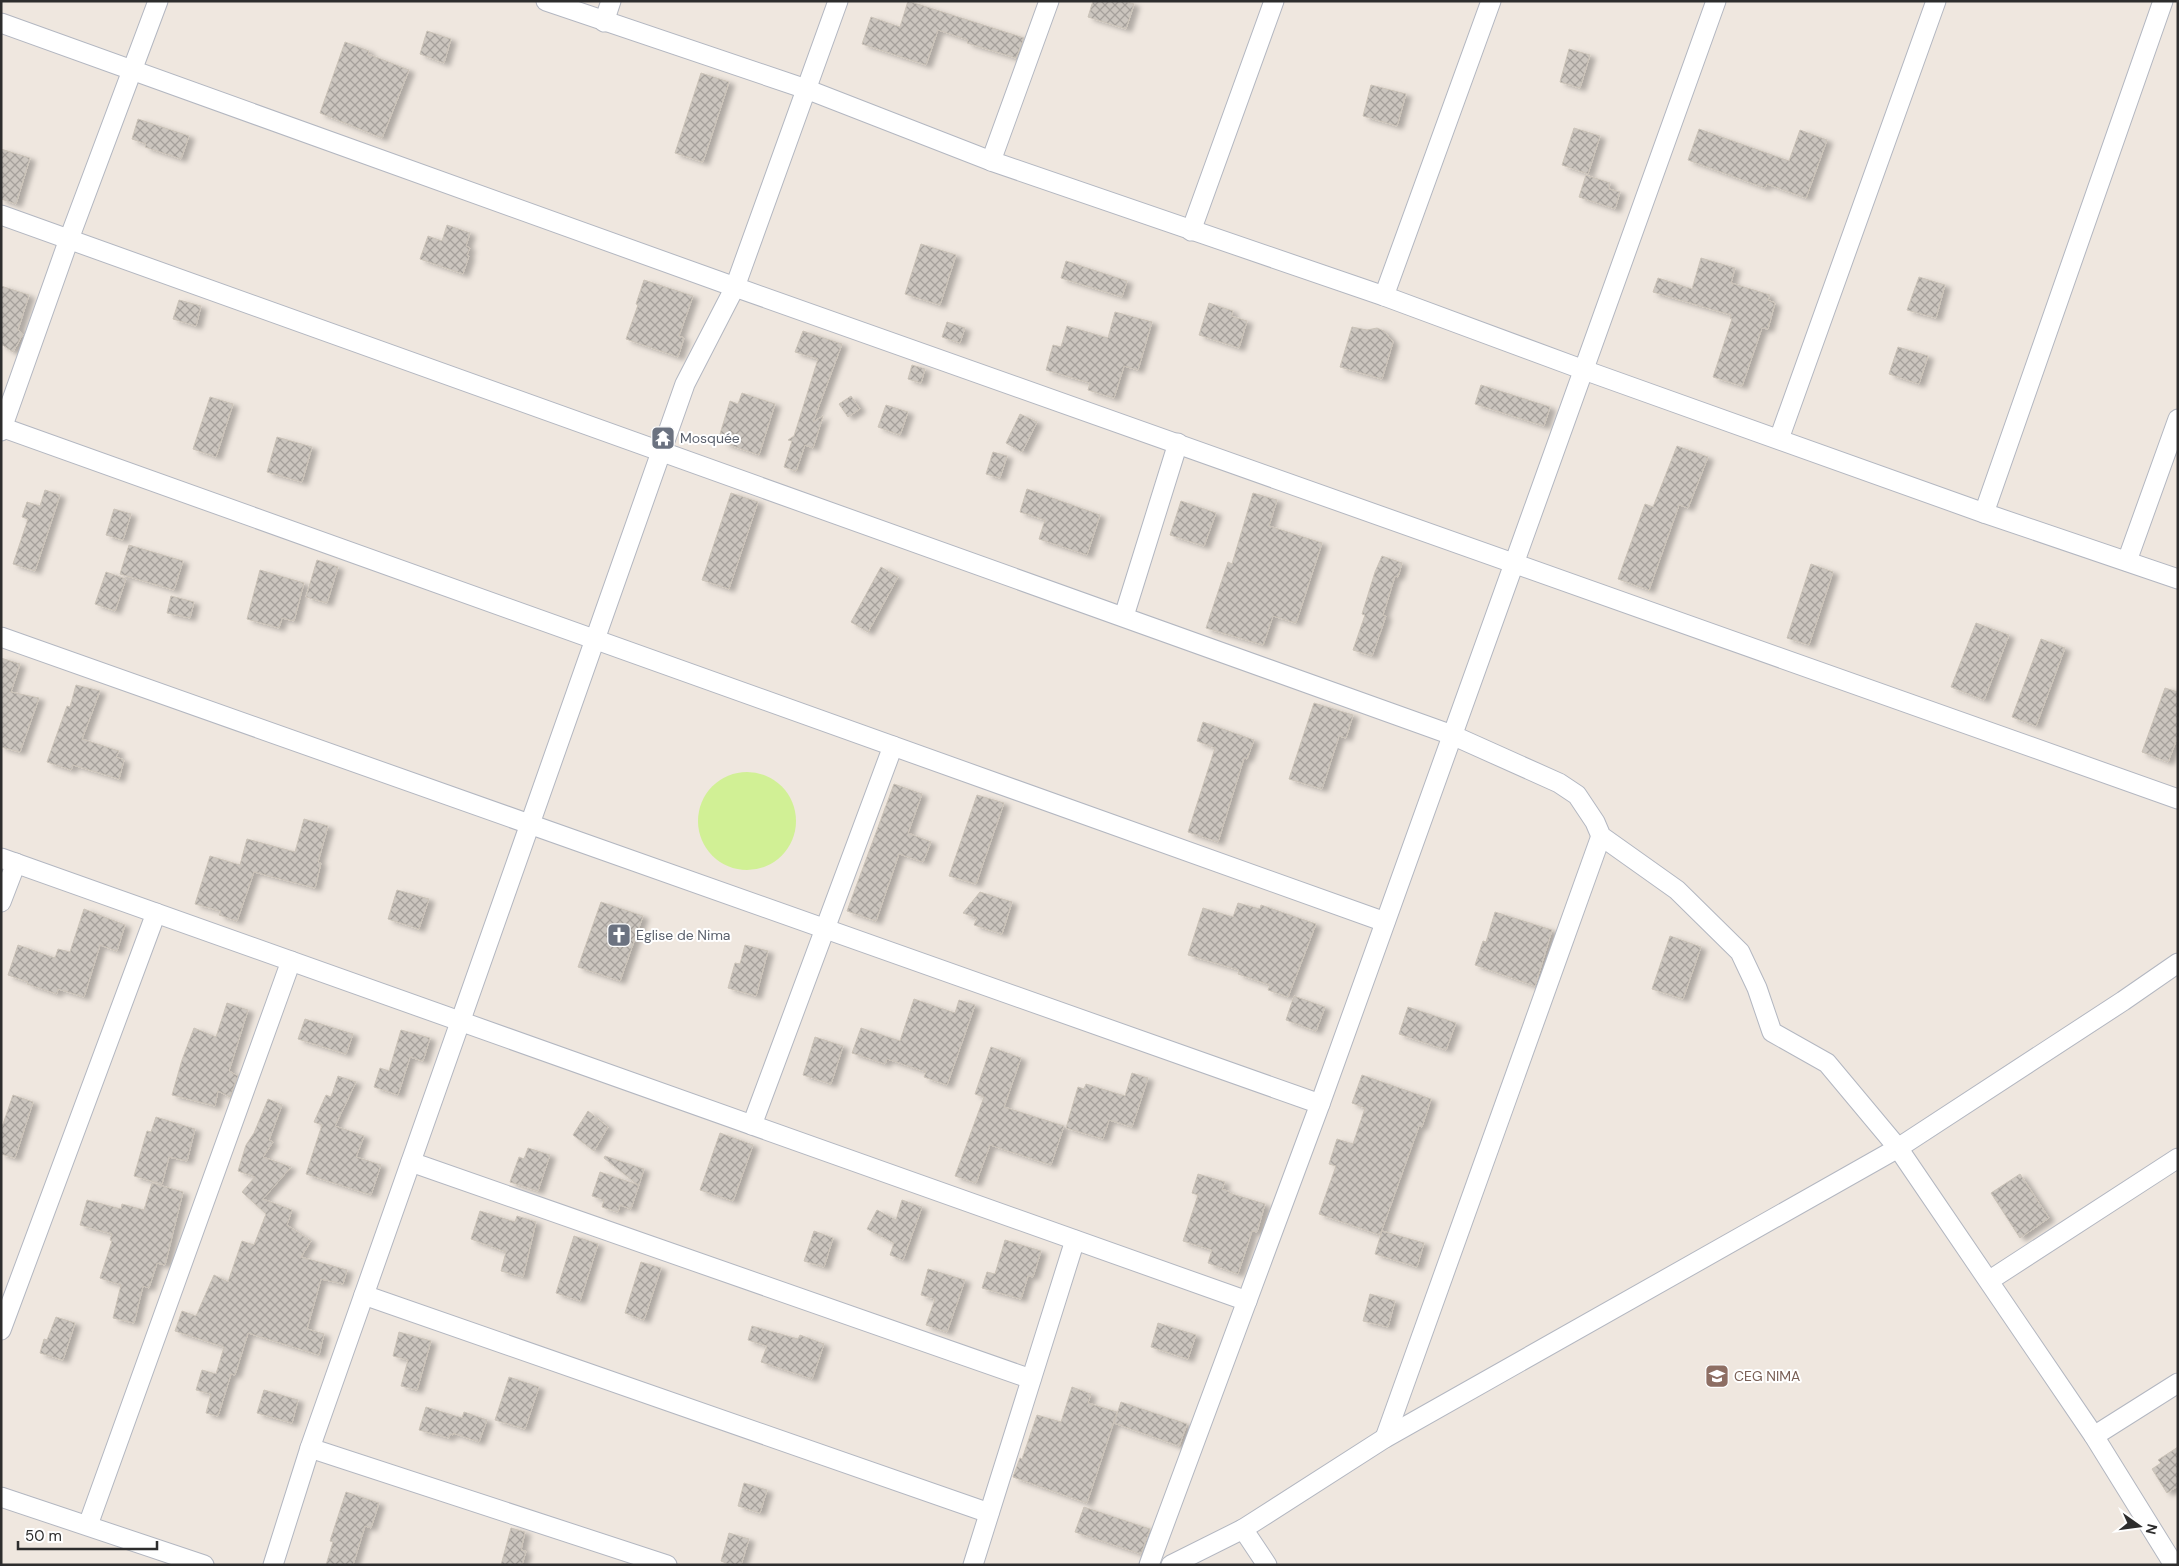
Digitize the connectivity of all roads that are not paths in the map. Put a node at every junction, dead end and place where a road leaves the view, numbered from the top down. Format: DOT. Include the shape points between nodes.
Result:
graph roads {
  1 [pos="158,1"];
  2 [pos="546,1"];
  3 [pos="611,1"];
  4 [pos="838,1"];
  5 [pos="1048,1"];
  6 [pos="1274,1"];
  7 [pos="1491,1"];
  8 [pos="1716,1"];
  9 [pos="1936,1"];
  10 [pos="2163,1"];
  11 [pos="604,22"];
  12 [pos="1,23"];
  13 [pos="132,70"];
  14 [pos="806,88"];
  15 [pos="991,161"];
  16 [pos="1,215"];
  17 [pos="1191,231"];
  18 [pos="68,239"];
  19 [pos="735,287"];
  20 [pos="1384,296"];
  21 [pos="1584,370"];
  22 [pos="2178,419"];
  23 [pos="2,428"];
  24 [pos="1779,439"];
  25 [pos="1178,443"];
  26 [pos="661,452"];
  27 [pos="1984,513"];
  28 [pos="2127,561"];
  29 [pos="1514,563"];
  30 [pos="2178,579"];
  31 [pos="1124,616"];
  32 [pos="1,638"];
  33 [pos="596,640"];
  34 [pos="1452,735"];
  35 [pos="893,746"];
  36 [pos="2178,799"];
  37 [pos="530,825"];
  38 [pos="1600,836"];
  39 [pos="8,860"];
  40 [pos="1,902"];
  41 [pos="156,913"];
  42 [pos="1385,922"];
  43 [pos="825,929"];
  44 [pos="291,961"];
  45 [pos="2178,963"];
  46 [pos="461,1022"];
  47 [pos="1320,1104"];
  48 [pos="752,1125"];
  49 [pos="1898,1148"];
  50 [pos="2178,1158"];
  51 [pos="411,1162"];
  52 [pos="1075,1240"];
  53 [pos="1990,1280"];
  54 [pos="364,1295"];
  55 [pos="1246,1301"];
  56 [pos="1,1330"];
  57 [pos="1031,1378"];
  58 [pos="2178,1383"];
  59 [pos="2094,1436"];
  60 [pos="1385,1438"];
  61 [pos="310,1448"];
  62 [pos="1,1497"];
  63 [pos="989,1513"];
  64 [pos="88,1526"];
  65 [pos="1243,1529"];
  66 [pos="204,1565"];
  67 [pos="273,1565"];
  68 [pos="667,1565"];
  69 [pos="973,1565"];
  70 [pos="1149,1565"];
  71 [pos="1171,1565"];
  72 [pos="1267,1565"];
  73 [pos="2174,1565"];
  1 -- 13 [label="street"];
  2 -- 11 [label="street"];
  3 -- 11 [label="street"];
  4 -- 14 [label="street"];
  5 -- 15 [label="street"];
  6 -- 17 [label="street"];
  7 -- 20 [label="street"];
  8 -- 21 [label="street"];
  9 -- 24 [label="street"];
  10 -- 27 [label="street"];
  11 -- 14 [label="street"];
  12 -- 13 [label="street"];
  13 -- 18 [label="street"];
  13 -- 19 [label="street"];
  14 -- 15 [label="street"];
  14 -- 19 [label="street"];
  15 -- 17 [label="street"];
  16 -- 18 [label="street"];
  17 -- 20 [label="street"];
  18 -- 23 [label="street"];
  18 -- 26 [label="street"];
  19 -- 25 [label="street"];
  19 -- 26 [label="street" via="685,384"];
  20 -- 21 [label="street"];
  21 -- 24 [label="street"];
  21 -- 29 [label="street"];
  22 -- 28 [label="street"];
  23 -- 33 [label="street"];
  24 -- 27 [label="street"];
  25 -- 29 [label="street"];
  25 -- 31 [label="street"];
  26 -- 31 [label="street"];
  26 -- 33 [label="street"];
  27 -- 28 [label="street"];
  28 -- 30 [label="street"];
  29 -- 34 [label="street"];
  29 -- 36 [label="street"];
  31 -- 34 [label="street"];
  32 -- 37 [label="street"];
  33 -- 35 [label="street"];
  33 -- 37 [label="street"];
  34 -- 38 [label="street" via="1559,782 1577,796 1595,822"];
  34 -- 42 [label="street"];
  35 -- 42 [label="street"];
  35 -- 43 [label="street"];
  37 -- 43 [label="street"];
  37 -- 46 [label="street"];
  38 -- 49 [label="street" via="1677,890 1740,952 1772,1032 1827,1063"];
  38 -- 60 [label="street"];
  39 -- 40 [label="street"];
  39 -- 41 [label="street"];
  41 -- 44 [label="street"];
  41 -- 56 [label="street"];
  42 -- 47 [label="street"];
  43 -- 47 [label="street"];
  43 -- 48 [label="street"];
  44 -- 46 [label="street"];
  44 -- 64 [label="street"];
  45 -- 49 [label="street"];
  46 -- 48 [label="street"];
  46 -- 51 [label="street"];
  47 -- 55 [label="street"];
  48 -- 52 [label="street"];
  49 -- 53 [label="street"];
  49 -- 60 [label="street"];
  50 -- 53 [label="street"];
  51 -- 54 [label="street"];
  51 -- 57 [label="street"];
  52 -- 55 [label="street"];
  52 -- 57 [label="street"];
  53 -- 59 [label="street"];
  54 -- 61 [label="street"];
  54 -- 63 [label="street"];
  55 -- 70 [label="street"];
  57 -- 63 [label="street"];
  58 -- 59 [label="street"];
  59 -- 73 [label="street"];
  60 -- 65 [label="street"];
  61 -- 67 [label="street"];
  61 -- 68 [label="street"];
  62 -- 64 [label="street"];
  63 -- 69 [label="street"];
  64 -- 66 [label="street"];
  65 -- 71 [label="street"];
  65 -- 72 [label="street"];
}
